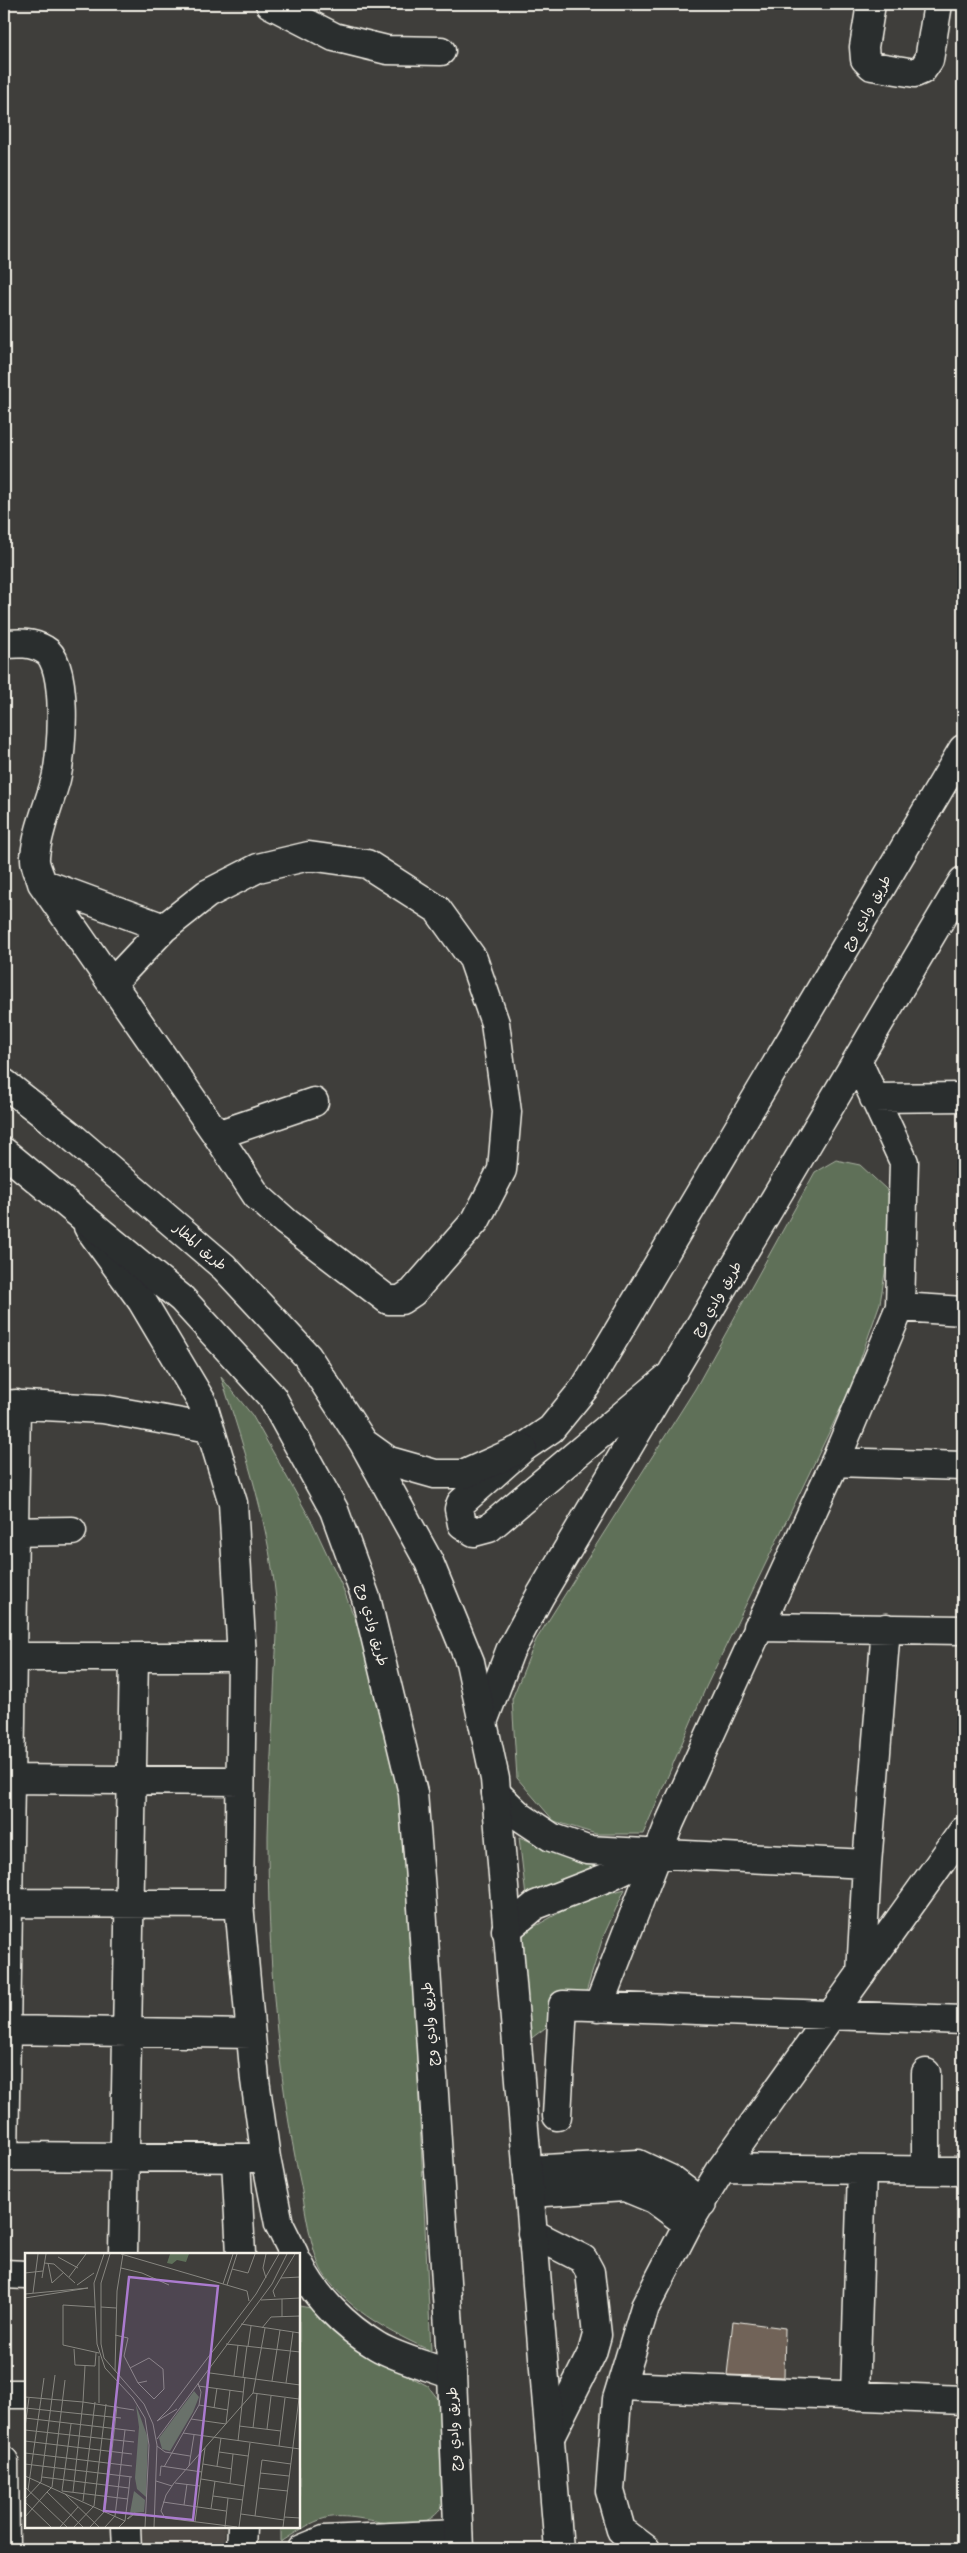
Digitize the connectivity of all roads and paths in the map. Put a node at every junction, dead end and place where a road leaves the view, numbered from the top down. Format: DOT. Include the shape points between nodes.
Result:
graph roads {
  1 [pos="270,4"];
  2 [pos="871,4"];
  3 [pos="938,4"];
  4 [pos="441,51"];
  5 [pos="4,644"];
  6 [pos="963,749"];
  7 [pos="963,881"];
  8 [pos="42,883"];
  9 [pos="164,928"];
  10 [pos="112,983"];
  11 [pos="858,1062"];
  12 [pos="4,1083"];
  13 [pos="963,1097"];
  14 [pos="874,1098"];
  15 [pos="314,1102"];
  16 [pos="217,1135"];
  17 [pos="4,1152"];
  18 [pos="82,1218"];
  19 [pos="900,1307"];
  20 [pos="963,1311"];
  21 [pos="673,1373"];
  22 [pos="10,1404"];
  23 [pos="210,1428"];
  24 [pos="363,1442"];
  25 [pos="523,1448"];
  26 [pos="835,1462"];
  27 [pos="963,1466"];
  28 [pos="72,1531"];
  29 [pos="9,1532"];
  30 [pos="758,1626"];
  31 [pos="886,1628"];
  32 [pos="963,1630"];
  33 [pos="8,1657"];
  34 [pos="134,1657"];
  35 [pos="242,1657"];
  36 [pos="483,1722"];
  37 [pos="7,1779"];
  38 [pos="132,1780"];
  39 [pos="240,1781"];
  40 [pos="496,1793"];
  41 [pos="963,1831"];
  42 [pos="657,1852"];
  43 [pos="867,1864"];
  44 [pos="6,1903"];
  45 [pos="130,1904"];
  46 [pos="239,1904"];
  47 [pos="506,1930"];
  48 [pos="861,1974"];
  49 [pos="598,2007"];
  50 [pos="830,2016"];
  51 [pos="963,2020"];
  52 [pos="5,2030"];
  53 [pos="127,2032"];
  54 [pos="251,2034"];
  55 [pos="926,2073"];
  56 [pos="557,2116"];
  57 [pos="4,2157"];
  58 [pos="125,2158"];
  59 [pos="266,2158"];
  60 [pos="236,2160"];
  61 [pos="722,2168"];
  62 [pos="862,2170"];
  63 [pos="926,2170"];
  64 [pos="963,2171"];
  65 [pos="528,2182"];
  66 [pos="695,2214"];
  67 [pos="532,2234"];
  68 [pos="123,2253"];
  69 [pos="241,2253"];
  70 [pos="294,2253"];
  71 [pos="300,2266"];
  72 [pos="4,2274"];
  73 [pos="25,2275"];
  74 [pos="452,2374"];
  75 [pos="621,2386"];
  76 [pos="4,2394"];
  77 [pos="25,2394"];
  78 [pos="856,2396"];
  79 [pos="963,2400"];
  80 [pos="550,2437"];
  81 [pos="4,2461"];
  82 [pos="126,2528"];
  83 [pos="242,2528"];
  84 [pos="459,2541"];
  85 [pos="5,2549"];
  86 [pos="126,2549"];
  87 [pos="241,2549"];
  88 [pos="302,2549"];
  89 [pos="559,2549"];
  90 [pos="646,2549"];
  1 -- 4 [label="street" via="334,37 387,50"];
  2 -- 3 [label="street" via="865,59 872,66 915,73 922,70 929,60"];
  5 -- 8 [label="street" via="25,643 46,650 56,666 61,689 62,740 56,777 34,859"];
  6 -- 25 [label="street, طريق وادي وج" via="586,1386 551,1430"];
  7 -- 11 [label="street, طريق وادي وج"];
  8 -- 9 [label="street"];
  8 -- 10 [label="street"];
  9 -- 10 [label="street"];
  9 -- 16 [label="street" via="207,894 258,868 309,856 367,864 437,909 473,959 495,1023 507,1112 502,1170 476,1220 413,1292 401,1300 388,1300 257,1196"];
  10 -- 16 [label="street"];
  11 -- 14 [label="street"];
  11 -- 21 [label="street, طريق وادي وج"];
  12 -- 24 [label="street, طريق المطار" via="224,1267 307,1356"];
  13 -- 14 [label="street"];
  14 -- 19 [label="street" via="904,1162"];
  15 -- 16 [label="street"];
  17 -- 18 [label="street"];
  18 -- 23 [label="street" via="142,1301 202,1402"];
  18 -- 74 [label="street, طريق وادي وج" via="182,1299 272,1397 334,1510 366,1598 413,1793"];
  19 -- 20 [label="street"];
  19 -- 26 [label="street"];
  21 -- 25 [label="street" via="489,1528 474,1532 467,1529 459,1517 461,1503"];
  21 -- 36 [label="street, طريق وادي وج" via="510,1651"];
  22 -- 23 [label="street" via="103,1409"];
  22 -- 29 [label="street"];
  23 -- 35 [label="street" via="233,1503"];
  24 -- 25 [label="street" via="389,1461 436,1474 465,1474"];
  24 -- 36 [label="street" via="429,1562 470,1662"];
  26 -- 27 [label="street"];
  26 -- 30 [label="street"];
  28 -- 29 [label="street"];
  29 -- 33 [label="street"];
  30 -- 31 [label="street"];
  30 -- 42 [label="street"];
  31 -- 32 [label="street"];
  31 -- 43 [label="street"];
  33 -- 34 [label="street"];
  33 -- 37 [label="street"];
  34 -- 35 [label="street"];
  34 -- 38 [label="street"];
  35 -- 39 [label="street"];
  36 -- 40 [label="street"];
  37 -- 38 [label="street"];
  37 -- 44 [label="street"];
  38 -- 39 [label="street"];
  38 -- 45 [label="street"];
  39 -- 46 [label="street"];
  40 -- 42 [label="street" via="521,1817 551,1837 569,1844 587,1850"];
  40 -- 47 [label="street"];
  41 -- 48 [label="street"];
  42 -- 43 [label="street"];
  42 -- 47 [label="street" via="608,1877 536,1906"];
  42 -- 49 [label="street"];
  43 -- 48 [label="street"];
  44 -- 45 [label="street"];
  44 -- 52 [label="street"];
  45 -- 46 [label="street"];
  45 -- 53 [label="street"];
  46 -- 54 [label="street"];
  47 -- 65 [label="street"];
  48 -- 50 [label="street"];
  49 -- 50 [label="street"];
  49 -- 56 [label="street" via="563,2006"];
  50 -- 51 [label="street"];
  50 -- 61 [label="street"];
  52 -- 53 [label="street"];
  52 -- 57 [label="street"];
  53 -- 54 [label="street"];
  53 -- 58 [label="street"];
  54 -- 59 [label="street"];
  55 -- 63 [label="street"];
  57 -- 58 [label="street"];
  58 -- 60 [label="street"];
  58 -- 68 [label="street"];
  59 -- 60 [label="street"];
  59 -- 70 [label="street" via="279,2224"];
  60 -- 69 [label="street"];
  61 -- 62 [label="street"];
  61 -- 66 [label="street"];
  62 -- 63 [label="street"];
  62 -- 78 [label="street"];
  63 -- 64 [label="street"];
  65 -- 66 [label="street" via="625,2187"];
  65 -- 67 [label="street"];
  66 -- 75 [label="street" via="645,2307"];
  67 -- 80 [label="street"];
  67 -- 80 [label="street" via="583,2259 590,2272 597,2335 592,2353"];
  71 -- 74 [label="street" via="308,2284 344,2321 377,2346"];
  72 -- 73 [label="street"];
  74 -- 84 [label="street, طريق وادي وج"];
  75 -- 78 [label="street"];
  75 -- 90 [label="street" via="617,2399 610,2491 621,2530"];
  76 -- 77 [label="street"];
  78 -- 79 [label="street"];
  80 -- 89 [label="street"];
  81 -- 85 [label="street"];
  82 -- 86 [label="street"];
  83 -- 87 [label="street"];
  84 -- 88 [label="street" via="324,2540"];
}
